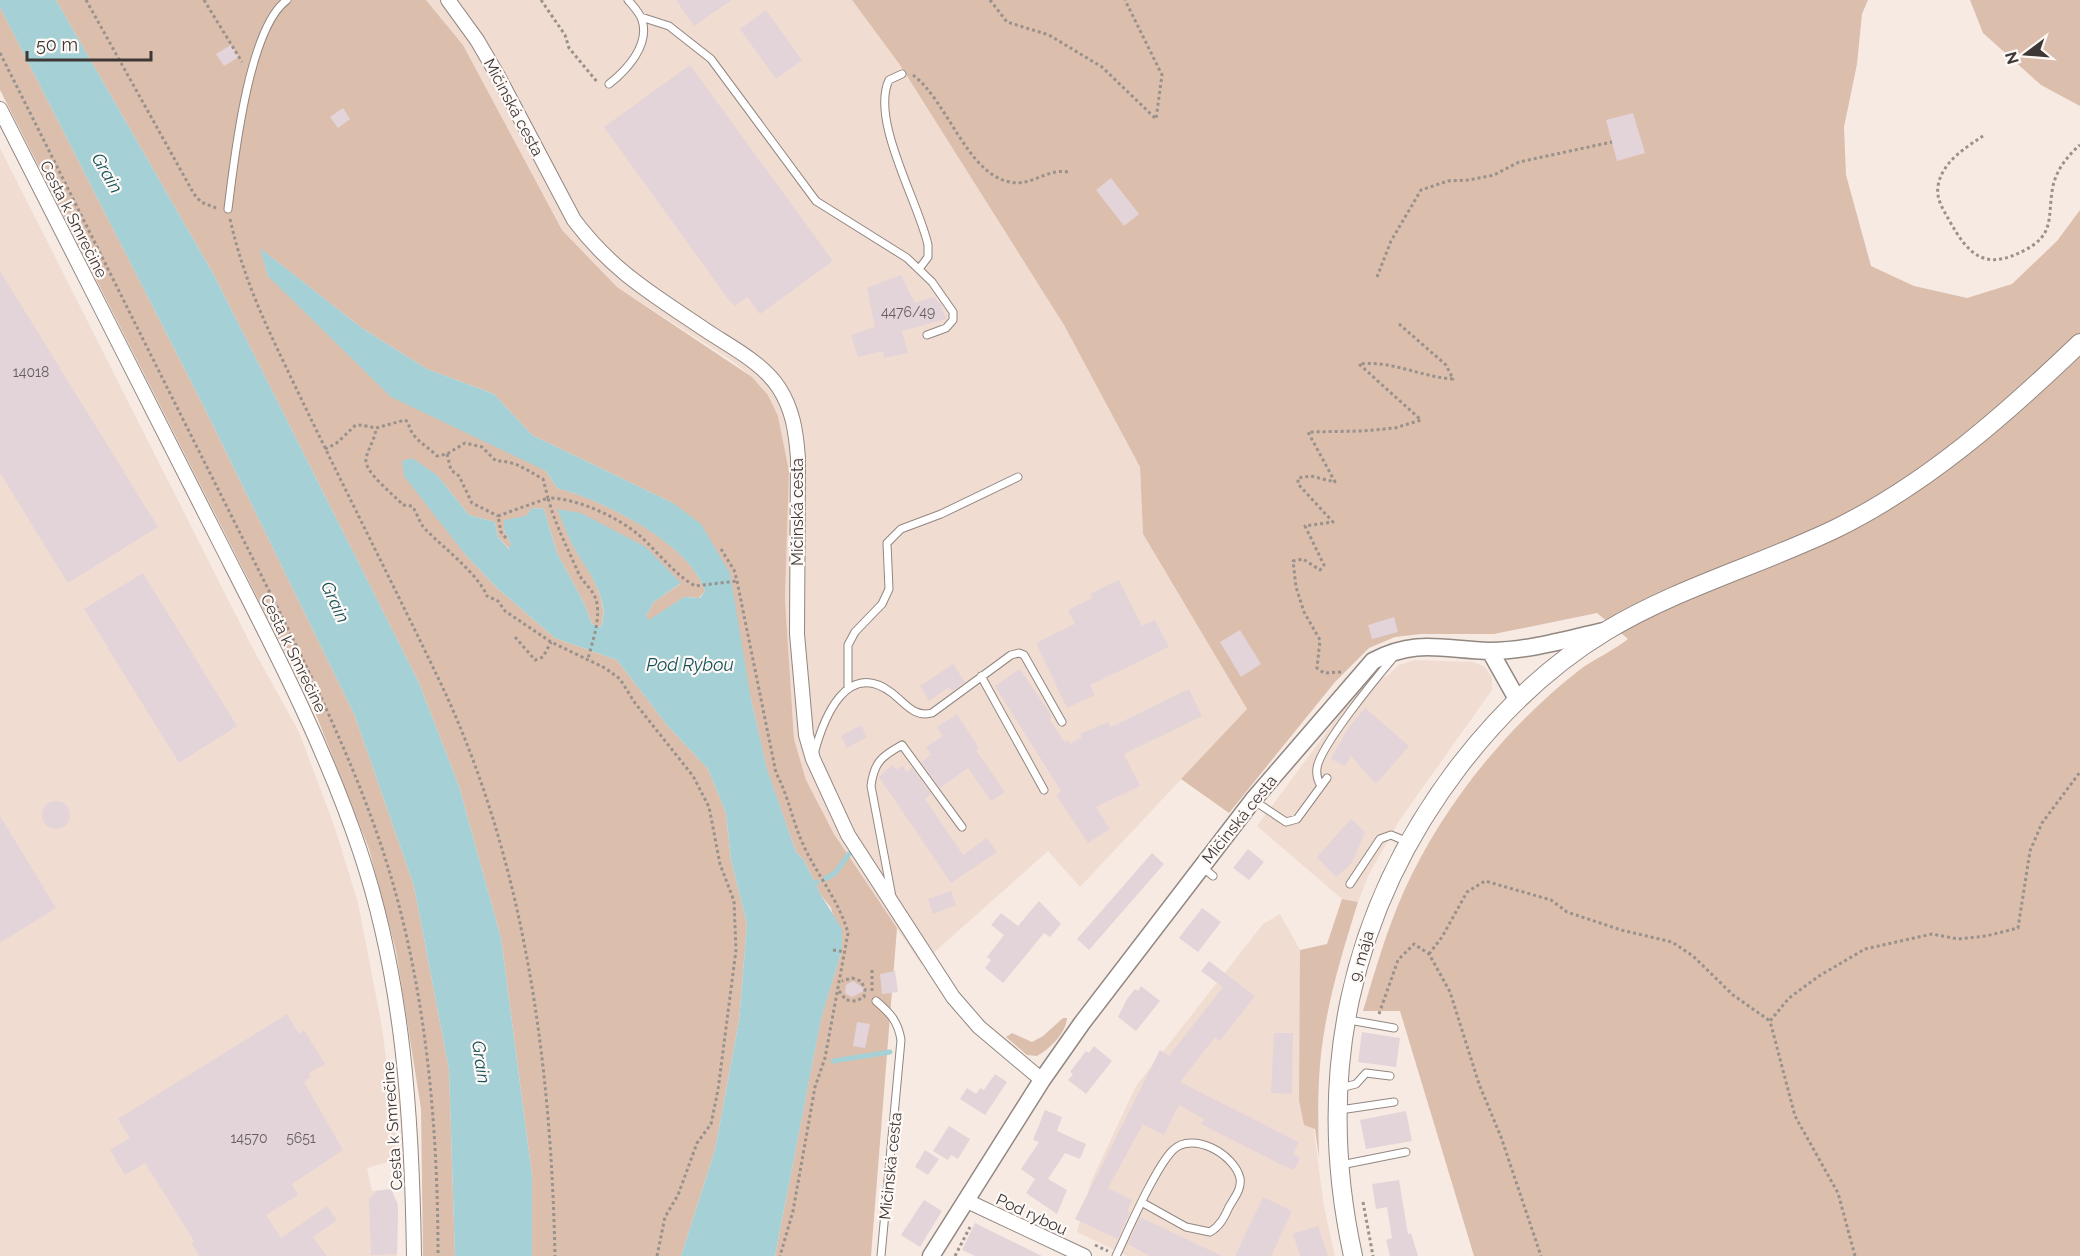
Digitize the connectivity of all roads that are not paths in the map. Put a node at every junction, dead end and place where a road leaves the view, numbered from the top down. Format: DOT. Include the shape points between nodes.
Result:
graph roads {
  1 [pos="287,0"];
  2 [pos="448,0"];
  3 [pos="628,0"];
  4 [pos="641,17"];
  5 [pos="902,74"];
  6 [pos="609,84"];
  7 [pos="0,109"];
  8 [pos="228,209"];
  9 [pos="920,269"];
  10 [pos="927,335"];
  11 [pos="2080,343"];
  12 [pos="1018,477"];
  13 [pos="1607,630"];
  14 [pos="1401,649"];
  15 [pos="1490,651"];
  16 [pos="981,676"];
  17 [pos="848,688"];
  18 [pos="1517,699"];
  19 [pos="1062,722"];
  20 [pos="813,759"];
  21 [pos="1327,778"];
  22 [pos="1320,786"];
  23 [pos="1044,790"];
  24 [pos="1253,800"];
  25 [pos="962,827"];
  26 [pos="1408,842"];
  27 [pos="1350,884"];
  28 [pos="894,903"];
  29 [pos="876,1001"];
  30 [pos="1345,1019"];
  31 [pos="1394,1028"];
  32 [pos="1390,1076"];
  33 [pos="1042,1080"];
  34 [pos="1337,1089"];
  35 [pos="1394,1102"];
  36 [pos="1337,1110"];
  37 [pos="1406,1152"];
  38 [pos="1338,1166"];
  39 [pos="966,1201"];
  40 [pos="1143,1203"];
  41 [pos="414,1256"];
  42 [pos="881,1256"];
  43 [pos="931,1256"];
  44 [pos="1084,1256"];
  45 [pos="1116,1256"];
  46 [pos="1353,1256"];
  1 -- 8 [label="lane" via="272,17 255,60 240,125"];
  2 -- 20 [label="street, Mičinská cesta" via="483,49 574,219 592,243 633,281 759,367 790,408 798,458 798,634 806,735"];
  3 -- 4 [label="lane"];
  4 -- 6 [label="lane" via="643,27 635,56 627,70"];
  4 -- 9 [label="lane" via="669,26 711,59 816,201"];
  5 -- 9 [label="lane" via="889,80 884,97 898,162 928,245 928,257"];
  7 -- 41 [label="street, Cesta k Smrečine" via="307,714 360,852 393,988 406,1070"];
  9 -- 10 [label="lane" via="953,312 953,320 946,328"];
  11 -- 13 [label="main road, 9. mája" via="2000,417 1879,505 1802,544"];
  12 -- 17 [label="lane" via="901,529 890,538 889,589 882,604 848,645"];
  13 -- 15 [label="street, Mičinská cesta"];
  13 -- 18 [label="main road, 9. mája" via="1561,660"];
  14 -- 15 [label="street, Mičinská cesta" via="1431,645"];
  14 -- 22 [label="lane" via="1342,723 1321,757 1317,772"];
  14 -- 24 [label="street, Mičinská cesta" via="1373,661"];
  15 -- 18 [label="street"];
  16 -- 17 [label="lane" via="925,715 916,713 884,688 865,684"];
  16 -- 19 [label="lane" via="1011,655 1024,655"];
  16 -- 23 [label="lane"];
  17 -- 20 [label="lane" via="825,719"];
  18 -- 26 [label="main road, 9. mája" via="1485,732 1436,796"];
  20 -- 28 [label="street, Mičinská cesta" via="848,836"];
  21 -- 22 [label="lane"];
  22 -- 24 [label="lane" via="1297,819 1286,822"];
  24 -- 33 [label="street, Mičinská cesta" via="1207,871 1089,1013"];
  25 -- 28 [label="lane" via="902,744 878,758 871,786"];
  26 -- 27 [label="lane" via="1390,835 1380,839"];
  26 -- 30 [label="main road, 9. mája" via="1375,910"];
  28 -- 33 [label="street, Mičinská cesta" via="953,997 979,1027"];
  29 -- 42 [label="lane, Mičinská cesta" via="892,1014 901,1040"];
  30 -- 31 [label="lane"];
  30 -- 34 [label="main road, 9. mája"];
  32 -- 34 [label="lane" via="1366,1073 1356,1084"];
  33 -- 39 [label="street, Mičinská cesta"];
  34 -- 36 [label="main road, 9. mája"];
  35 -- 36 [label="lane"];
  36 -- 38 [label="main road, 9. mája"];
  37 -- 38 [label="lane"];
  38 -- 46 [label="main road, 9. mája"];
  39 -- 43 [label="street, Mičinská cesta"];
  39 -- 44 [label="street, Pod rybou"];
  40 -- 40 [label="lane" via="1173,1150 1182,1145 1204,1144 1229,1162 1240,1179 1239,1189 1218,1228 1210,1233 1186,1227"];
  40 -- 45 [label="lane"];
}
